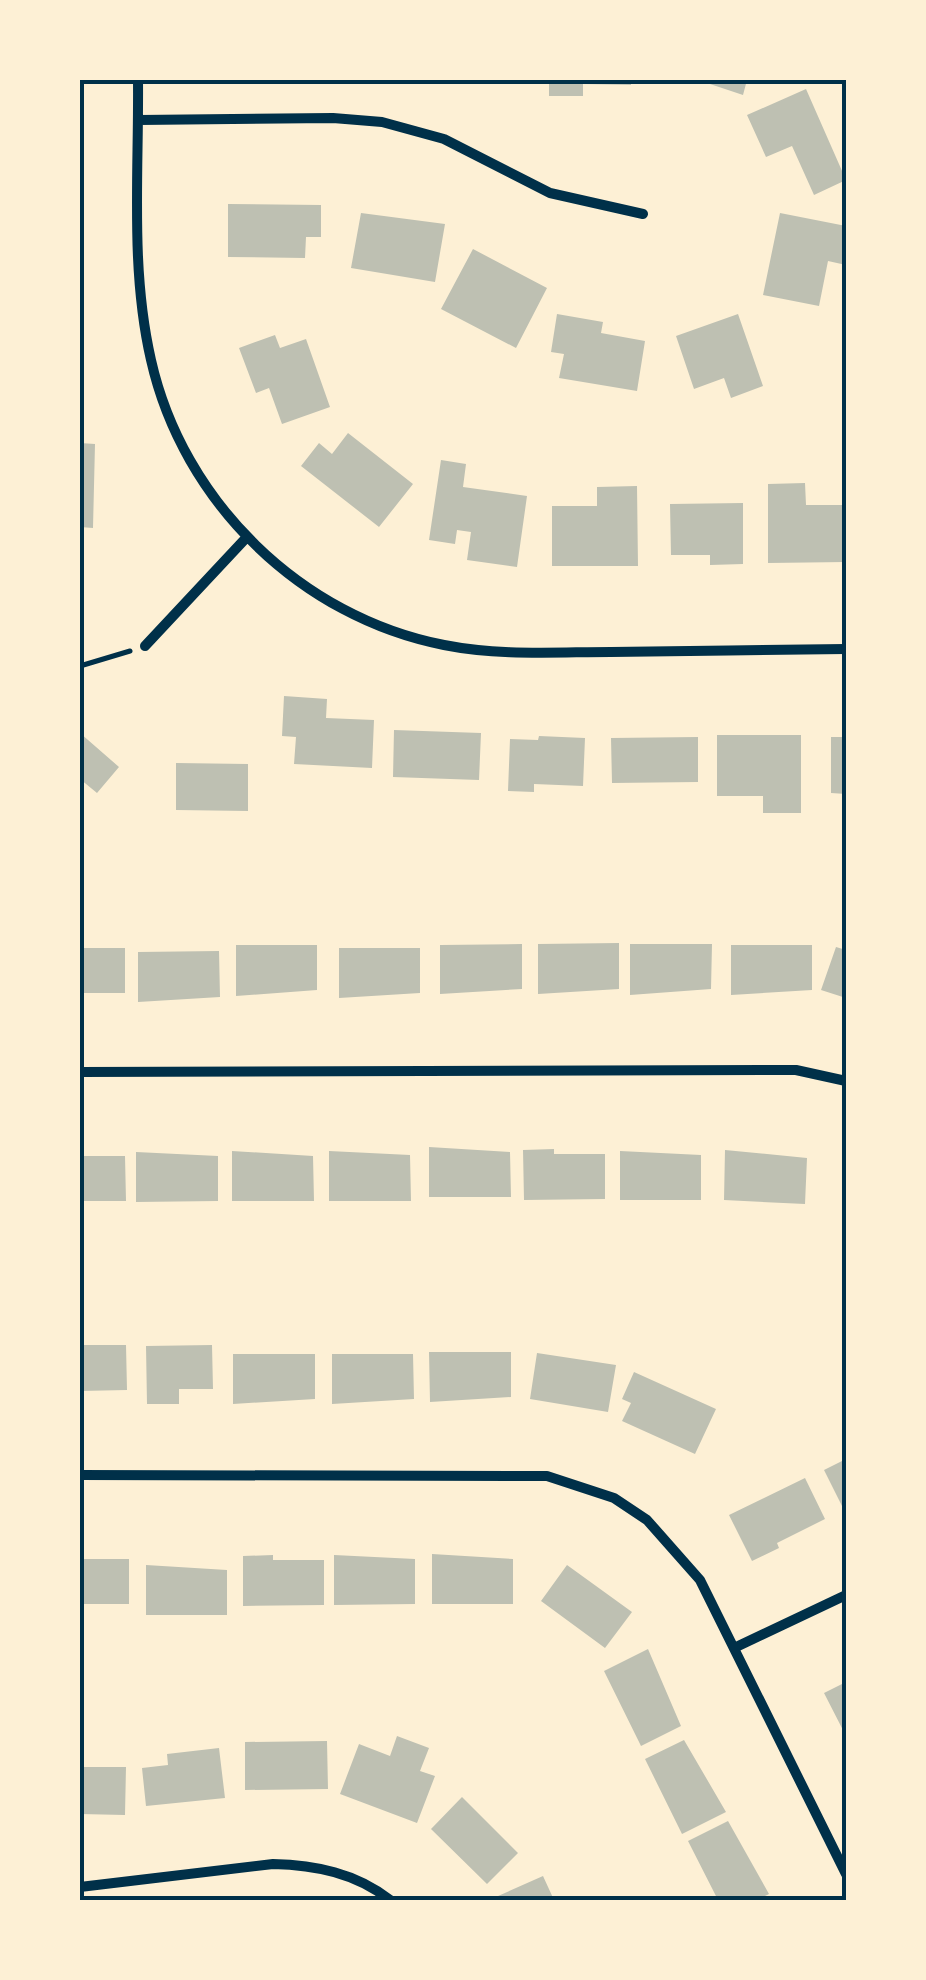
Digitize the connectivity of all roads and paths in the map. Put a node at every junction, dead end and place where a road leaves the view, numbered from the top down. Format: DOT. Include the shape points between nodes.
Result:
graph roads {
  1 [pos="138,80"];
  2 [pos="139,120"];
  3 [pos="642,214"];
  4 [pos="246,538"];
  5 [pos="145,646"];
  6 [pos="846,649"];
  7 [pos="80,666"];
  8 [pos="80,1072"];
  9 [pos="846,1082"];
  10 [pos="80,1475"];
  11 [pos="846,1595"];
  12 [pos="734,1648"];
  13 [pos="846,1874"];
  14 [pos="80,1887"];
  15 [pos="390,1900"];
  1 -- 2 [label="street"];
  2 -- 3 [label="street" via="382,122 444,139 550,193"];
  2 -- 4 [label="street" via="140,284 151,362 195,469"];
  4 -- 5 [label="street"];
  4 -- 6 [label="street" via="343,608 441,644 528,653"];
  5 -- 7 [label="path"];
  8 -- 9 [label="street" via="779,1070"];
  10 -- 12 [label="street" via="547,1476 614,1498 647,1520 700,1580"];
  11 -- 12 [label="street"];
  12 -- 13 [label="street"];
  14 -- 15 [label="street" via="305,1865 328,1869"];
}
